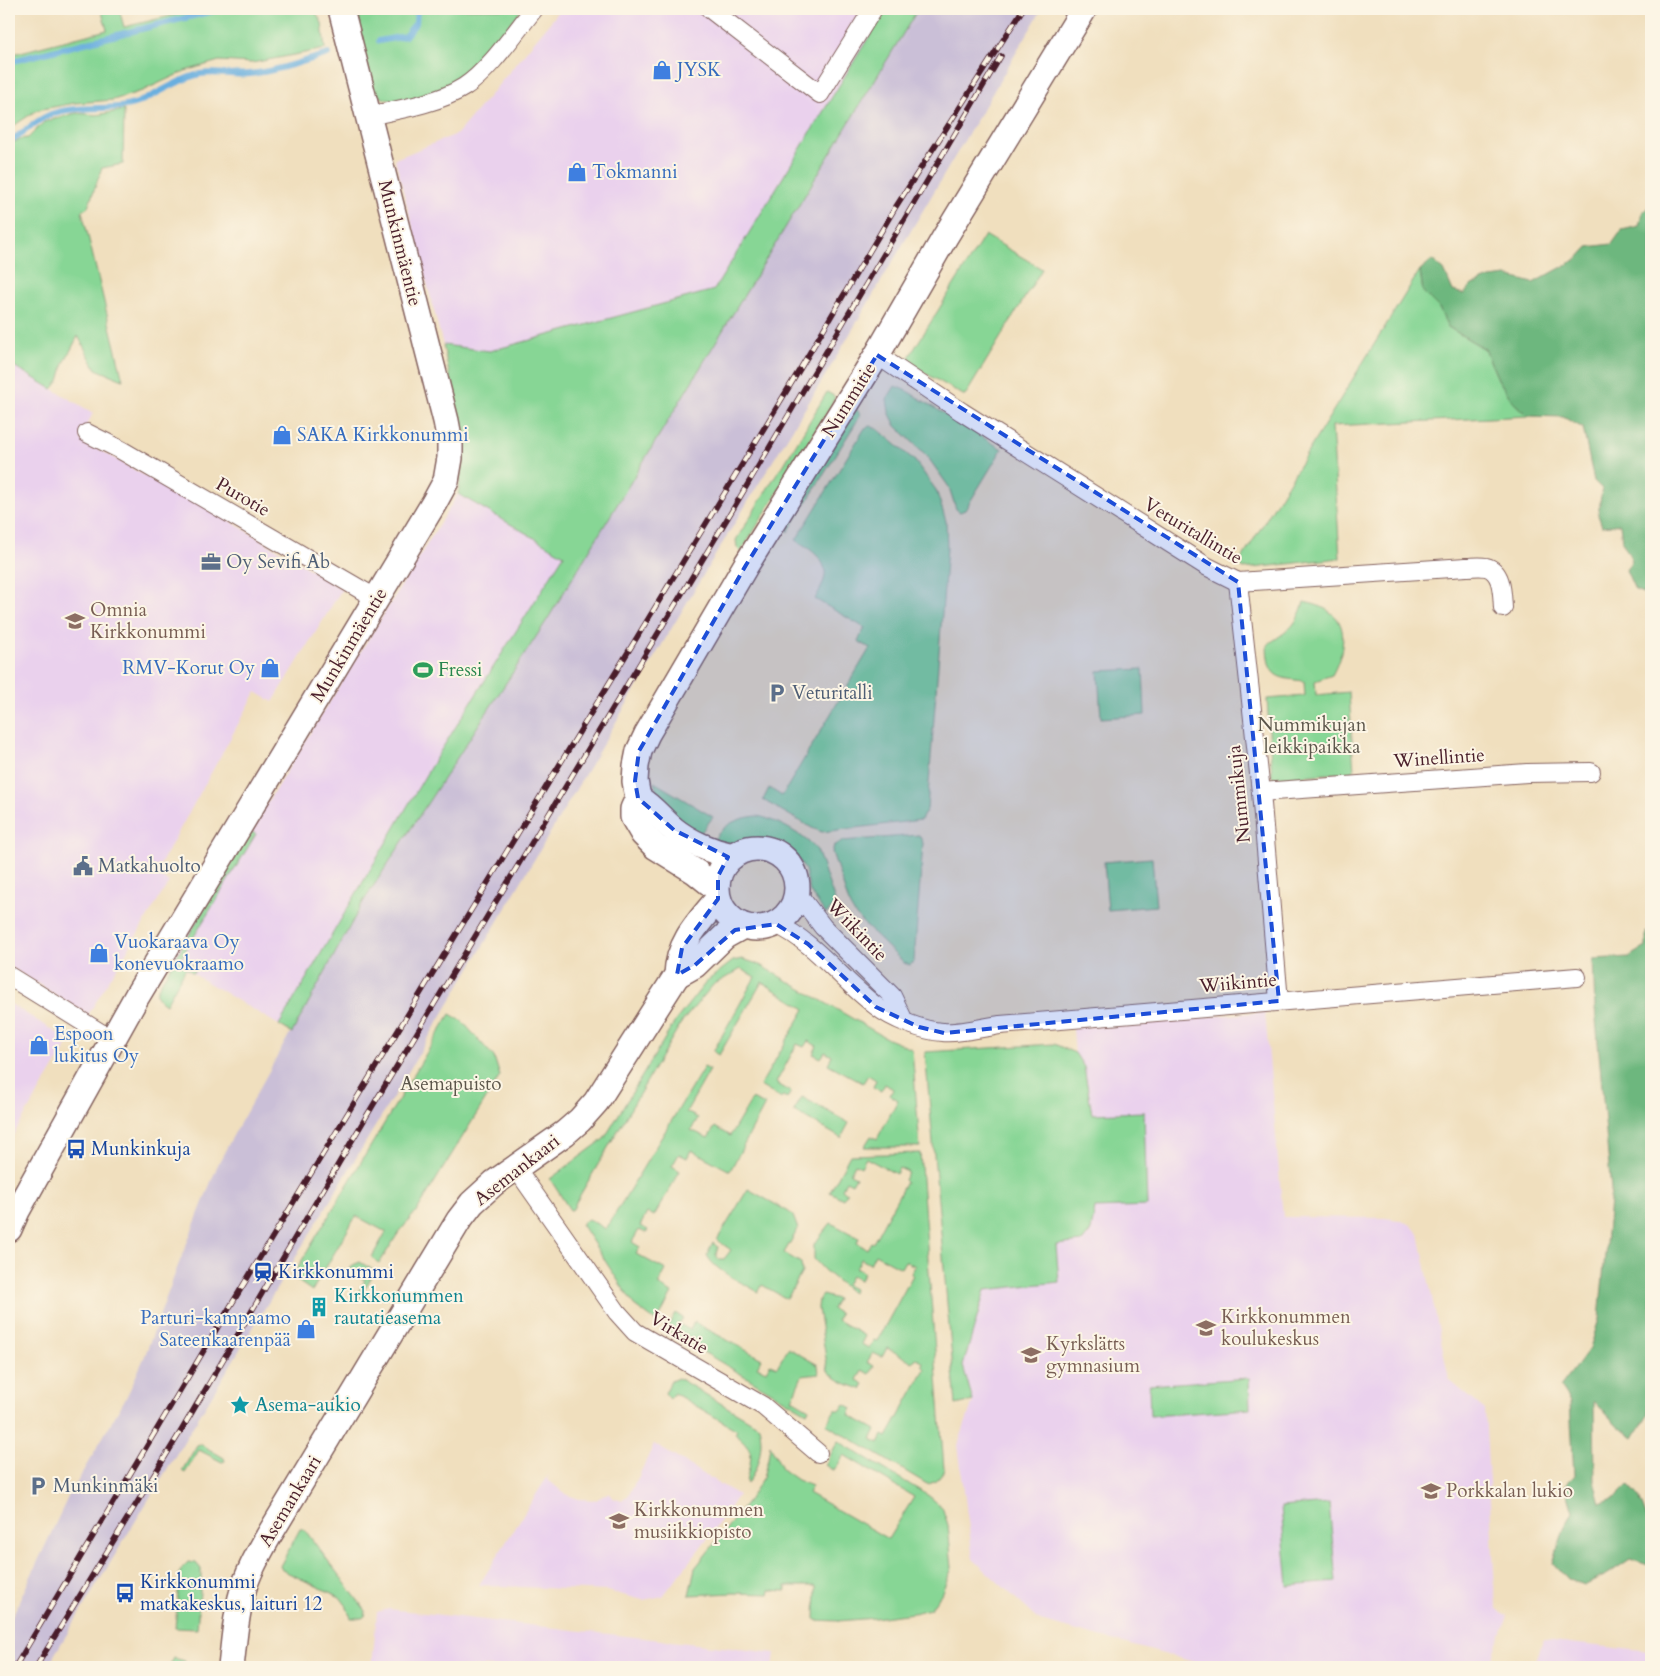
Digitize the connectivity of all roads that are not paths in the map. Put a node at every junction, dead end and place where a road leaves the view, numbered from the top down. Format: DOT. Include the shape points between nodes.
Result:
graph roads {
  1 [pos="341,9"];
  2 [pos="534,9"];
  3 [pos="710,9"];
  4 [pos="873,9"];
  5 [pos="1084,9"];
  6 [pos="368,116"];
  7 [pos="877,355"];
  8 [pos="87,433"];
  9 [pos="1238,582"];
  10 [pos="377,599"];
  11 [pos="1503,608"];
  12 [pos="1590,772"];
  13 [pos="1261,792"];
  14 [pos="638,798"];
  15 [pos="733,856"];
  16 [pos="797,893"];
  17 [pos="717,894"];
  18 [pos="776,924"];
  19 [pos="743,926"];
  20 [pos="677,975"];
  21 [pos="9,976"];
  22 [pos="1577,977"];
  23 [pos="1278,1001"];
  24 [pos="904,1021"];
  25 [pos="112,1040"];
  26 [pos="516,1168"];
  27 [pos="9,1229"];
  28 [pos="818,1453"];
  29 [pos="231,1667"];
  1 -- 6 [label="street, Munkinmäentie"];
  2 -- 6 [label="street" via="485,68 464,87 414,106"];
  3 -- 4 [label="street" via="820,94"];
  5 -- 7 [label="street, Nummitie"];
  6 -- 10 [label="street, Munkinmäentie" via="450,442 446,480"];
  7 -- 9 [label="street, Veturitallintie" via="1206,566"];
  7 -- 14 [label="street, Nummitie" via="746,565 647,734 636,766"];
  8 -- 10 [label="street, Purotie"];
  9 -- 11 [label="street, Veturitallintie" via="1488,567 1501,582"];
  9 -- 13 [label="street, Nummikuja"];
  10 -- 25 [label="street, Munkinmäentie"];
  12 -- 13 [label="street, Winellintie" via="1526,773"];
  13 -- 23 [label="street, Nummikuja"];
  14 -- 15 [label="street" via="684,837 719,854"];
  14 -- 17 [label="street, Nummitie" via="633,817 644,834 656,847 696,872"];
  15 -- 16 [label="street" via="752,848 776,854 794,872"];
  15 -- 17 [label="street" via="718,876"];
  16 -- 18 [label="street" via="790,911"];
  16 -- 24 [label="street, Wiikintie" via="814,918 892,996"];
  17 -- 19 [label="street" via="727,916"];
  17 -- 20 [label="street, Asemankaari" via="682,948 677,961"];
  18 -- 19 [label="street" via="766,928"];
  18 -- 24 [label="street, Wiikintie" via="808,944 876,1007"];
  19 -- 20 [label="street, Asemankaari" via="725,936 695,965"];
  20 -- 26 [label="street, Asemankaari" via="596,1102 580,1120"];
  21 -- 25 [label="street"];
  22 -- 23 [label="street, Wiikintie"];
  23 -- 24 [label="street, Wiikintie" via="1000,1025 944,1033"];
  25 -- 27 [label="street, Munkinmäentie"];
  26 -- 28 [label="street, Virkatie" via="617,1312 635,1332 763,1406"];
  26 -- 29 [label="street, Asemankaari" via="472,1203 459,1220 268,1537 242,1593"];
}
